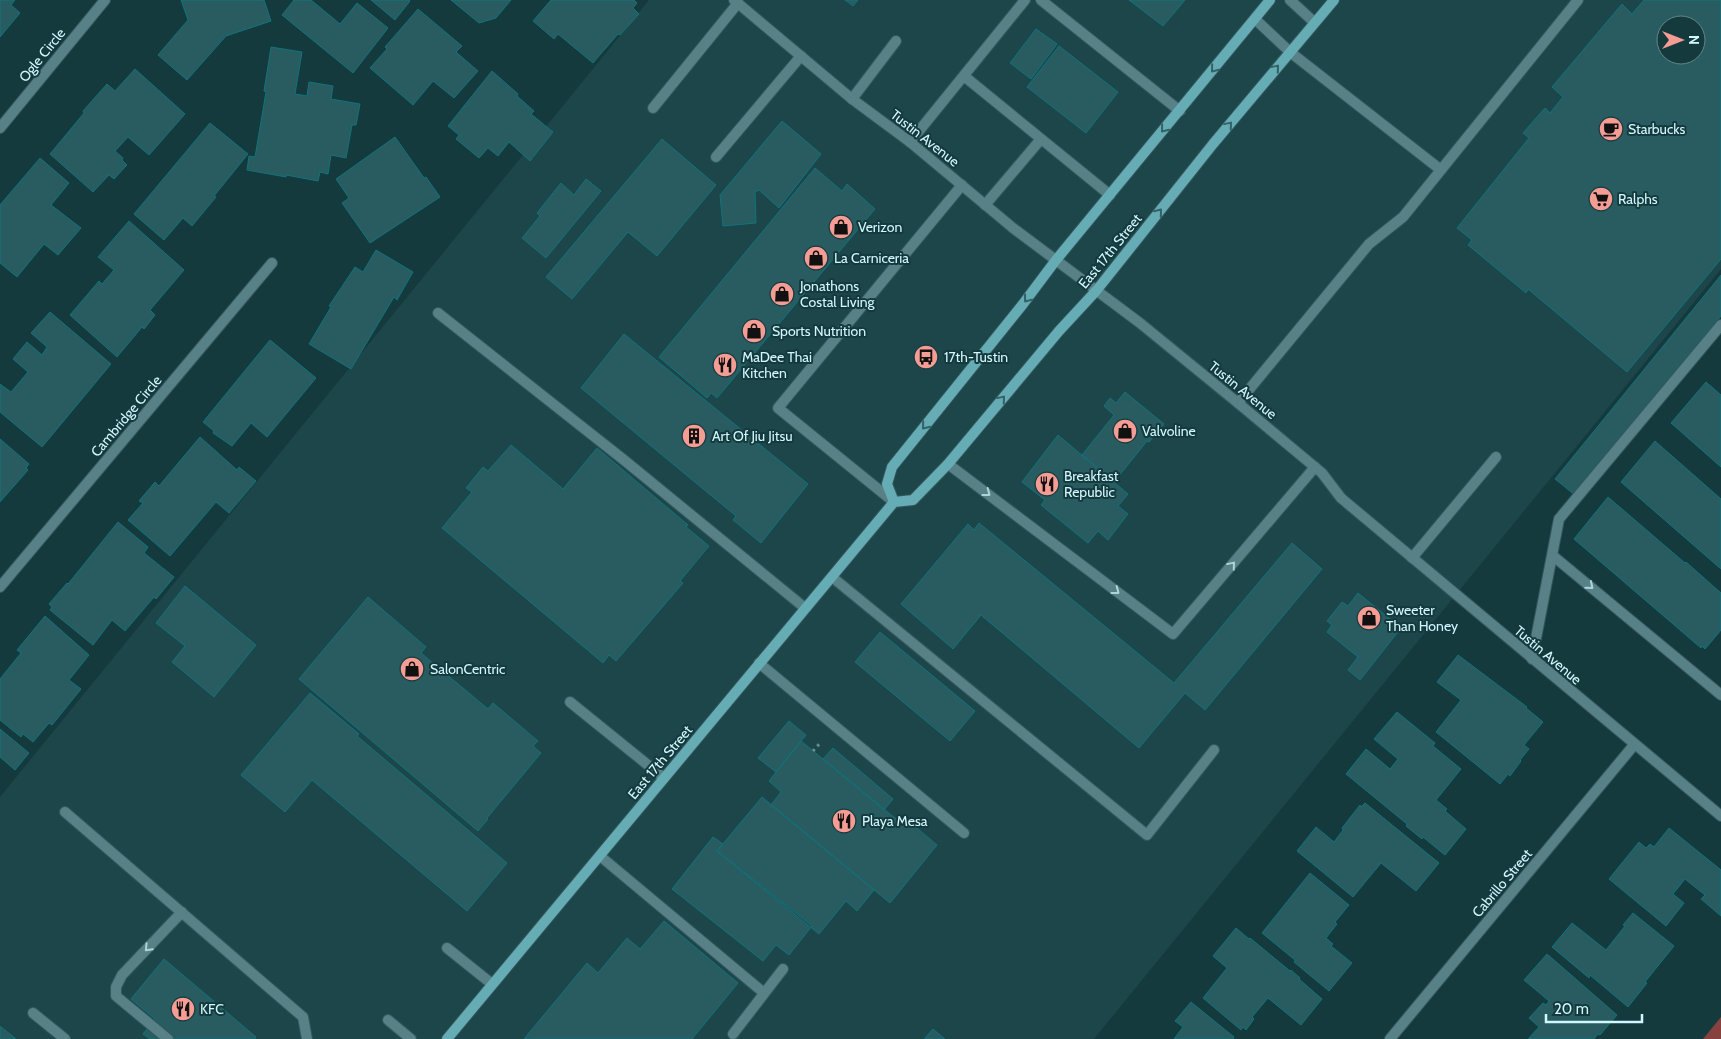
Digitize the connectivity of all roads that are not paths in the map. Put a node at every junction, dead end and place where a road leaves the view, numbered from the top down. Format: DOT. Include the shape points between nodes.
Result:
graph roads {
  1 [pos="105,0"];
  2 [pos="1025,0"];
  3 [pos="1042,0"];
  4 [pos="1270,0"];
  5 [pos="1290,0"];
  6 [pos="1334,0"];
  7 [pos="1578,0"];
  8 [pos="736,2"];
  9 [pos="1255,19"];
  10 [pos="1314,22"];
  11 [pos="896,41"];
  12 [pos="1290,52"];
  13 [pos="801,56"];
  14 [pos="964,76"];
  15 [pos="852,99"];
  16 [pos="653,108"];
  17 [pos="1180,111"];
  18 [pos="0,128"];
  19 [pos="1041,139"];
  20 [pos="910,142"];
  21 [pos="716,157"];
  22 [pos="1441,170"];
  23 [pos="962,185"];
  24 [pos="1110,195"];
  25 [pos="985,205"];
  26 [pos="1056,260"];
  27 [pos="272,263"];
  28 [pos="1096,291"];
  29 [pos="438,313"];
  30 [pos="1721,324"];
  31 [pos="1238,404"];
  32 [pos="1496,457"];
  33 [pos="948,464"];
  34 [pos="1315,467"];
  35 [pos="894,502"];
  36 [pos="1552,555"];
  37 [pos="1412,558"];
  38 [pos="832,576"];
  39 [pos="0,587"];
  40 [pos="806,608"];
  41 [pos="1532,659"];
  42 [pos="760,663"];
  43 [pos="1721,695"];
  44 [pos="570,702"];
  45 [pos="1634,745"];
  46 [pos="1214,750"];
  47 [pos="664,778"];
  48 [pos="64,812"];
  49 [pos="1721,816"];
  50 [pos="964,833"];
  51 [pos="600,856"];
  52 [pos="182,912"];
  53 [pos="447,948"];
  54 [pos="783,969"];
  55 [pos="492,984"];
  56 [pos="764,993"];
  57 [pos="33,1012"];
  58 [pos="388,1020"];
  59 [pos="733,1034"];
  60 [pos="65,1039"];
  61 [pos="168,1039"];
  62 [pos="307,1039"];
  63 [pos="411,1039"];
  64 [pos="447,1039"];
  65 [pos="1390,1039"];
  1 -- 18 [label="street, Ogle Circle"];
  2 -- 14 [label="street"];
  3 -- 17 [label="street"];
  4 -- 9 [label="main road"];
  5 -- 10 [label="street"];
  6 -- 10 [label="main road, East 17th Street"];
  7 -- 22 [label="street"];
  8 -- 13 [label="street, Tustin Avenue"];
  8 -- 16 [label="street"];
  9 -- 12 [label="street"];
  9 -- 17 [label="main road, one-way"];
  10 -- 12 [label="main road, East 17th Street"];
  11 -- 15 [label="street"];
  12 -- 22 [label="street"];
  28 -- 12 [label="main road, East 17th Street, one-way"];
  13 -- 15 [label="street, Tustin Avenue"];
  13 -- 21 [label="street"];
  14 -- 19 [label="street"];
  14 -- 20 [label="street"];
  15 -- 20 [label="street, Tustin Avenue"];
  17 -- 24 [label="main road, one-way"];
  19 -- 24 [label="street"];
  19 -- 25 [label="street"];
  20 -- 23 [label="street, Tustin Avenue"];
  22 -- 31 [label="street" via="1403,217 1369,244"];
  23 -- 25 [label="street, Tustin Avenue"];
  23 -- 35 [label="street" via="778,408"];
  24 -- 26 [label="main road"];
  25 -- 26 [label="street, Tustin Avenue"];
  26 -- 28 [label="street, Tustin Avenue"];
  26 -- 35 [label="main road, one-way" via="892,467 887,484"];
  27 -- 39 [label="street, Cambridge Circle"];
  28 -- 31 [label="street, Tustin Avenue" via="1140,322"];
  33 -- 28 [label="main road, East 17th Street, one-way"];
  29 -- 40 [label="street"];
  30 -- 36 [label="street" via="1559,519"];
  31 -- 34 [label="street, Tustin Avenue"];
  32 -- 37 [label="street"];
  33 -- 34 [label="street, one-way" via="1173,634"];
  33 -- 35 [label="main road, East 17th Street" via="913,500"];
  34 -- 37 [label="street, Tustin Avenue" via="1340,498"];
  35 -- 38 [label="main road, East 17th Street"];
  36 -- 41 [label="street"];
  36 -- 43 [label="street, one-way"];
  37 -- 41 [label="street, Tustin Avenue"];
  38 -- 40 [label="main road, East 17th Street"];
  38 -- 46 [label="street" via="1146,835"];
  40 -- 42 [label="main road, East 17th Street"];
  41 -- 45 [label="street, Tustin Avenue"];
  42 -- 47 [label="main road, East 17th Street"];
  42 -- 50 [label="street"];
  44 -- 47 [label="street"];
  45 -- 49 [label="street, Tustin Avenue"];
  45 -- 65 [label="street, Cabrillo Street"];
  47 -- 51 [label="main road, East 17th Street"];
  48 -- 52 [label="street"];
  51 -- 55 [label="main road, East 17th Street"];
  51 -- 56 [label="street"];
  52 -- 61 [label="street, one-way" via="122,975 116,987 116,996"];
  52 -- 62 [label="street" via="304,1017"];
  53 -- 55 [label="street"];
  54 -- 56 [label="street"];
  55 -- 64 [label="main road, East 17th Street"];
  56 -- 59 [label="street"];
  57 -- 60 [label="street"];
  58 -- 63 [label="street"];
}
